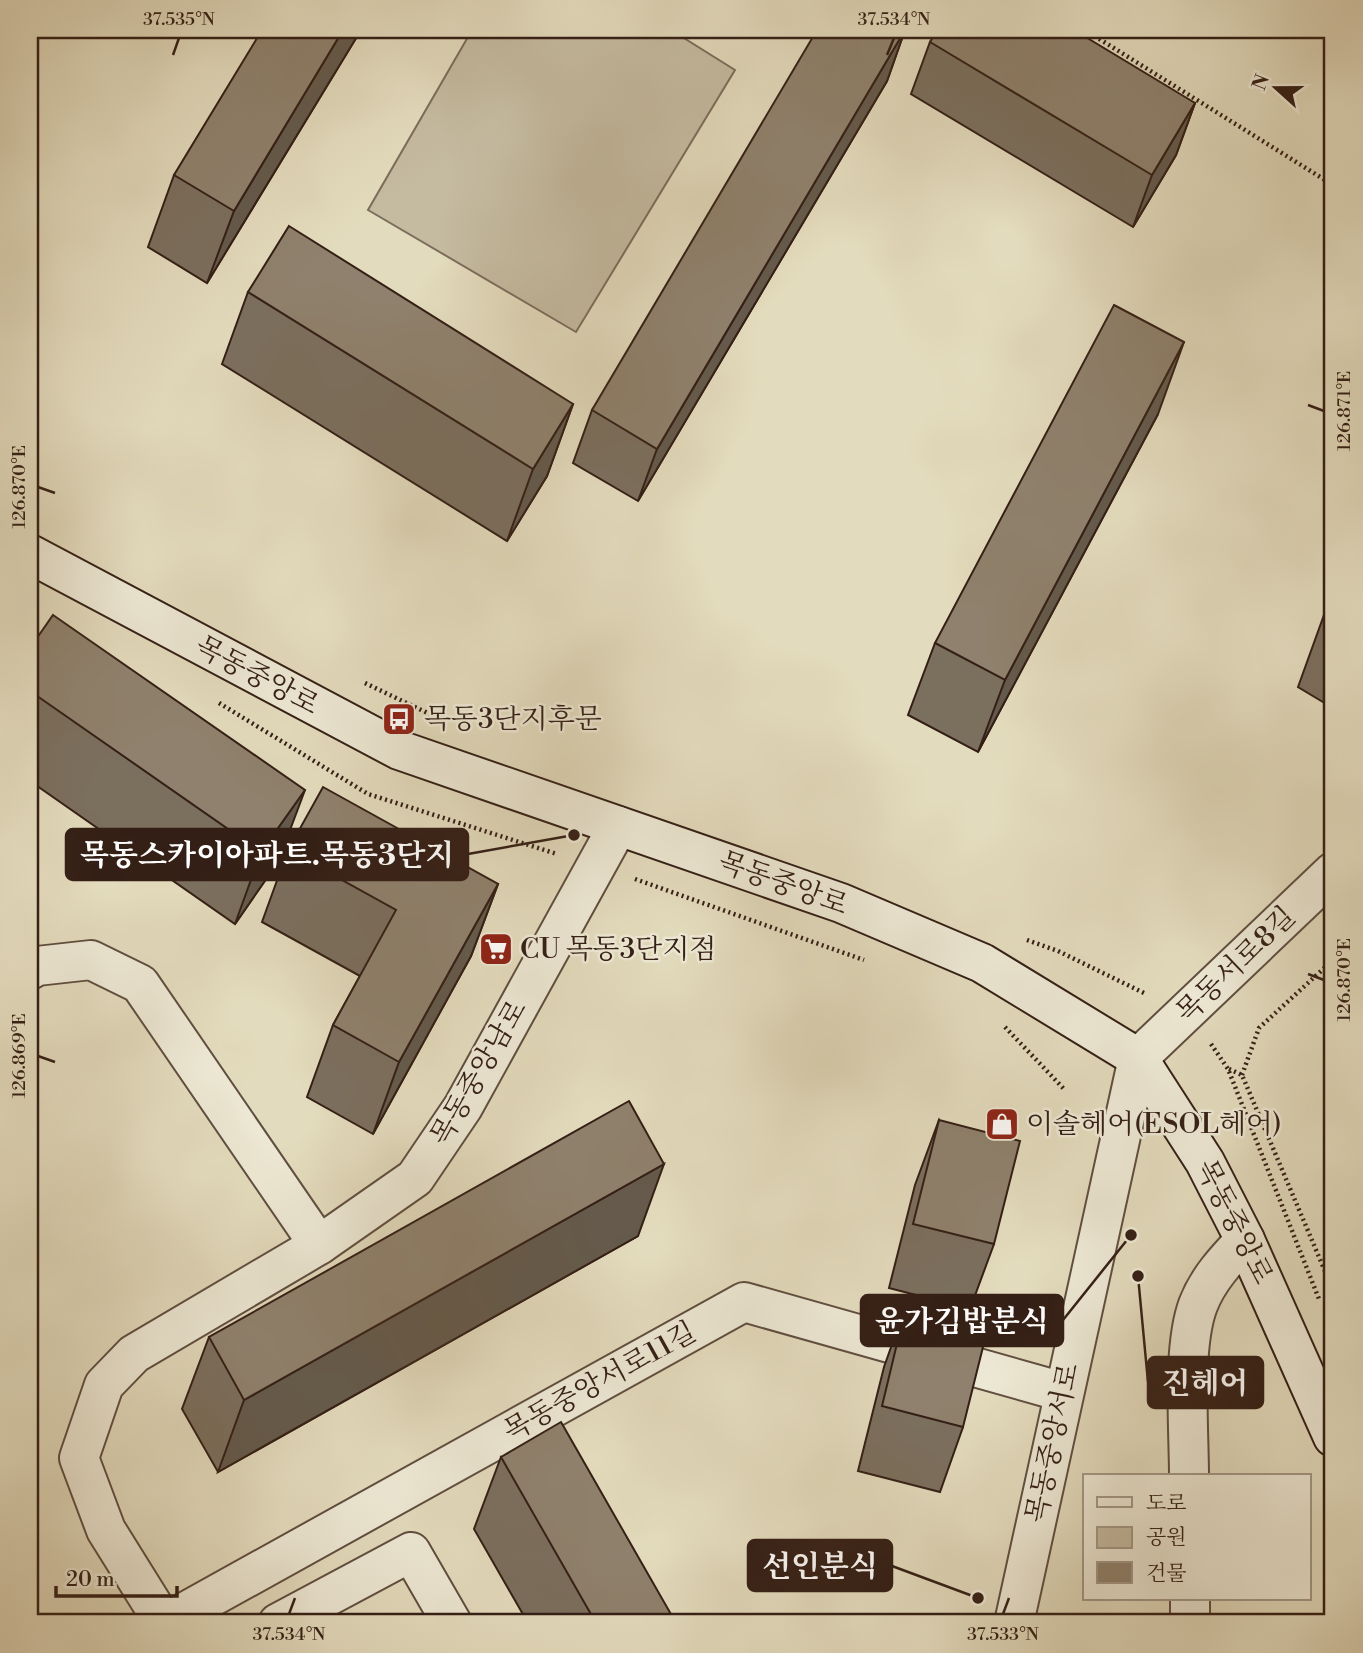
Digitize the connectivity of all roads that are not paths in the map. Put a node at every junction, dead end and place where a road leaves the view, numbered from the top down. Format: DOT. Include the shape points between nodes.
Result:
graph roads {
  1 [pos="32,560"];
  2 [pos="618,826"];
  3 [pos="1333,872"];
  4 [pos="30,970"];
  5 [pos="1138,1058"];
  6 [pos="1245,1240"];
  7 [pos="319,1245"];
  8 [pos="1063,1392"];
  9 [pos="1333,1437"];
  10 [pos="1189,1474"];
  11 [pos="1190,1600"];
  12 [pos="165,1623"];
  13 [pos="278,1623"];
  14 [pos="452,1623"];
  15 [pos="1014,1623"];
  16 [pos="1190,1623"];
  1 -- 2 [label="street, 목동중앙로" via="399,750"];
  2 -- 5 [label="street, 목동중앙로" via="841,903 982,963"];
  2 -- 7 [label="street, 목동중앙남로" via="463,1107 415,1178"];
  3 -- 5 [label="street, 목동서로8길"];
  4 -- 7 [label="street" via="91,960 140,984"];
  5 -- 6 [label="street, 목동중앙로" via="1205,1162"];
  5 -- 8 [label="street, 목동중앙서로"];
  6 -- 9 [label="street, 목동중앙로"];
  6 -- 10 [label="street" via="1218,1269 1197,1307 1190,1350"];
  7 -- 12 [label="street, 목동중앙남로" via="134,1354 104,1385 79,1458 106,1530"];
  8 -- 12 [label="street, 목동중앙서로11길" via="744,1302"];
  8 -- 15 [label="street, 목동중앙서로"];
  11 -- 16 [label="street"];
  13 -- 14 [label="street" via="411,1552"];
}
